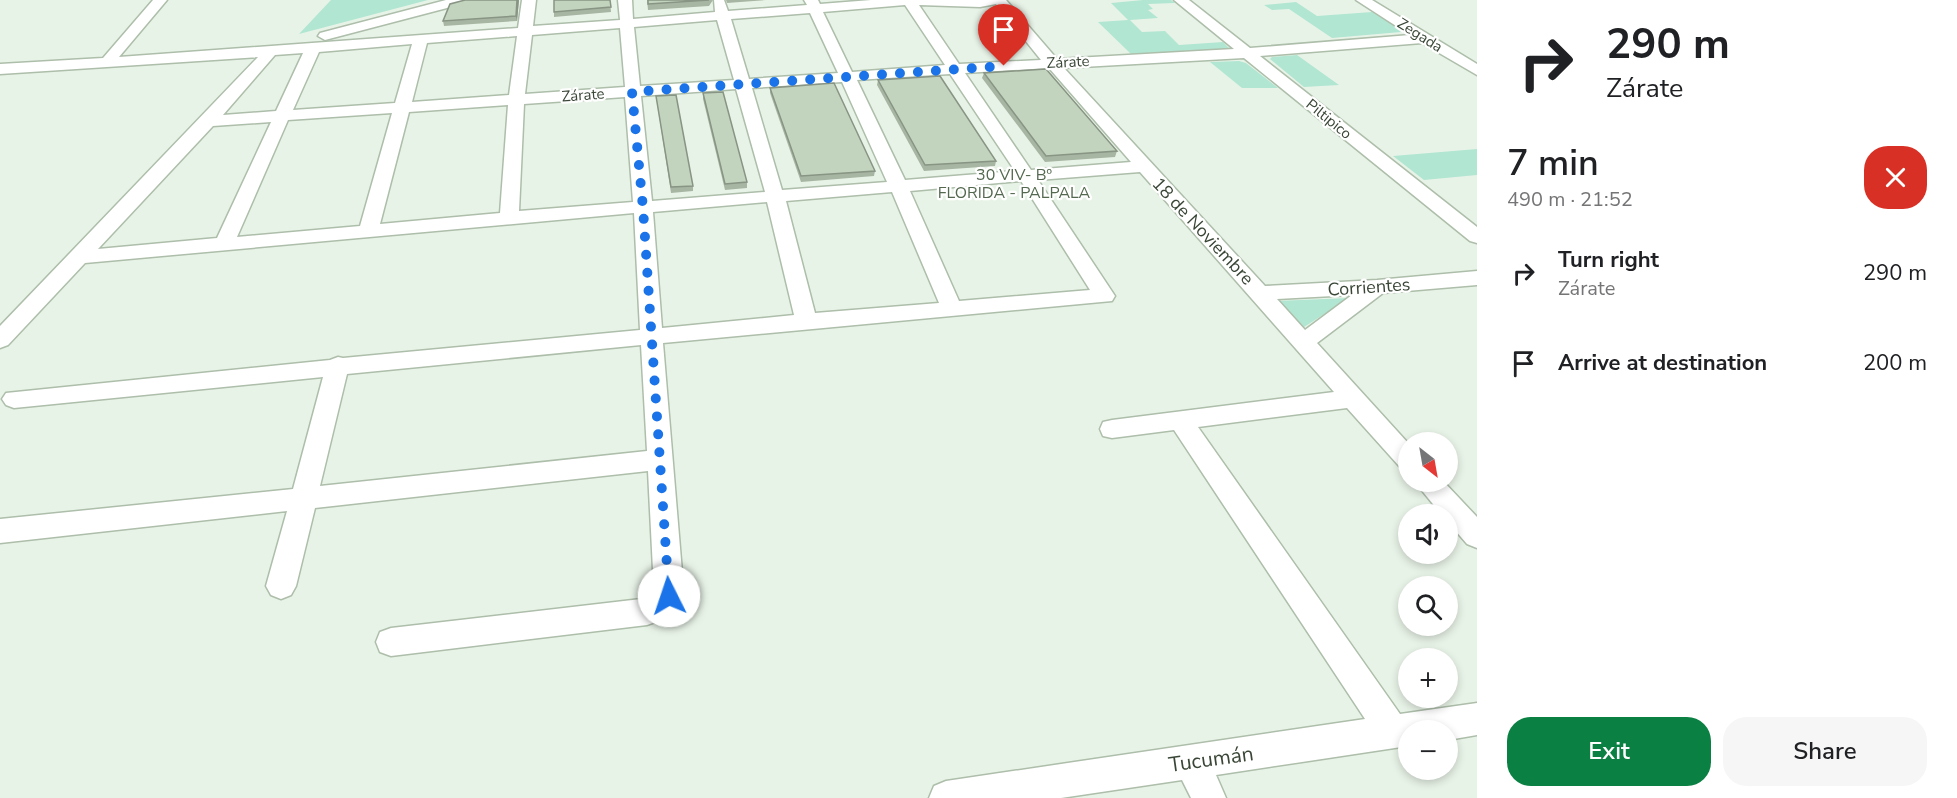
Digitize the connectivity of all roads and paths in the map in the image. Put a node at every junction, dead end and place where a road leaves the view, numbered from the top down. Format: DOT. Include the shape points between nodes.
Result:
graph roads {
  1 [pos="160,0"];
  2 [pos="461,0"];
  3 [pos="529,0"];
  4 [pos="625,0"];
  5 [pos="999,0"];
  6 [pos="1181,0"];
  7 [pos="1363,0"];
  8 [pos="909,1"];
  9 [pos="813,4"];
  10 [pos="721,8"];
  11 [pos="626,23"];
  12 [pos="524,31"];
  13 [pos="1425,38"];
  14 [pos="421,39"];
  15 [pos="314,48"];
  16 [pos="291,50"];
  17 [pos="270,52"];
  18 [pos="1246,53"];
  19 [pos="108,61"];
  20 [pos="1052,63"];
  21 [pos="0,69"];
  22 [pos="956,69"];
  23 [pos="1477,70"];
  24 [pos="847,78"];
  25 [pos="743,85"];
  26 [pos="632,92"];
  27 [pos="516,100"];
  28 [pos="402,107"];
  29 [pos="284,116"];
  30 [pos="208,121"];
  31 [pos="1144,166"];
  32 [pos="1026,175"];
  33 [pos="898,186"];
  34 [pos="775,196"];
  35 [pos="643,208"];
  36 [pos="509,218"];
  37 [pos="368,231"];
  38 [pos="1477,237"];
  39 [pos="224,243"];
  40 [pos="79,257"];
  41 [pos="1477,278"];
  42 [pos="1377,287"];
  43 [pos="1260,293"];
  44 [pos="952,309"];
  45 [pos="806,321"];
  46 [pos="652,336"];
  47 [pos="0,340"];
  48 [pos="1304,342"];
  49 [pos="338,365"];
  50 [pos="1354,398"];
  51 [pos="14,399"];
  52 [pos="1180,420"];
  53 [pos="1112,429"];
  54 [pos="1398,448"];
  55 [pos="660,460"];
  56 [pos="1437,492"];
  57 [pos="304,498"];
  58 [pos="0,531"];
  59 [pos="1477,536"];
  60 [pos="281,586"];
  61 [pos="391,642"];
  62 [pos="1477,720"];
  63 [pos="1393,732"];
  64 [pos="1191,762"];
  65 [pos="946,798"];
  66 [pos="1209,798"];
  1 -- 19 [label="street"];
  2 -- 16 [label="street" via="297,44"];
  3 -- 12 [label="street"];
  4 -- 11 [label="street"];
  5 -- 8 [label="street"];
  5 -- 20 [label="street, 18 de Noviembre"];
  6 -- 18 [label="street, Piltipico"];
  7 -- 13 [label="street, Zegada"];
  8 -- 9 [label="street"];
  8 -- 22 [label="street"];
  9 -- 10 [label="street"];
  9 -- 24 [label="street"];
  10 -- 11 [label="street"];
  10 -- 25 [label="street"];
  11 -- 12 [label="street"];
  11 -- 26 [label="street"];
  12 -- 14 [label="street"];
  12 -- 27 [label="street"];
  13 -- 18 [label="street, Zárate"];
  13 -- 23 [label="street, Zegada"];
  14 -- 15 [label="street"];
  14 -- 28 [label="street"];
  15 -- 16 [label="street"];
  15 -- 29 [label="street"];
  16 -- 17 [label="street"];
  17 -- 19 [label="street"];
  17 -- 30 [label="street"];
  18 -- 20 [label="street, Zárate"];
  18 -- 38 [label="street, Piltipico"];
  19 -- 21 [label="street"];
  20 -- 22 [label="street, Zárate"];
  20 -- 31 [label="street, 18 de Noviembre"];
  22 -- 24 [label="street, Zárate"];
  22 -- 32 [label="street"];
  24 -- 25 [label="street, Zárate"];
  24 -- 33 [label="street"];
  25 -- 26 [label="street, Zárate"];
  25 -- 34 [label="street"];
  26 -- 27 [label="street, Zárate"];
  26 -- 35 [label="street"];
  27 -- 28 [label="street, Zárate"];
  27 -- 36 [label="street"];
  28 -- 29 [label="street, Zárate"];
  28 -- 37 [label="street"];
  29 -- 30 [label="street, Zárate"];
  29 -- 39 [label="street"];
  30 -- 40 [label="street"];
  31 -- 32 [label="street"];
  31 -- 43 [label="street, 18 de Noviembre"];
  32 -- 33 [label="street"];
  32 -- 44 [label="street" via="1104,296"];
  33 -- 34 [label="street"];
  33 -- 44 [label="street"];
  34 -- 35 [label="street"];
  34 -- 45 [label="street"];
  35 -- 36 [label="street"];
  35 -- 46 [label="street"];
  36 -- 37 [label="street"];
  37 -- 39 [label="street"];
  39 -- 40 [label="street"];
  40 -- 47 [label="street"];
  41 -- 42 [label="street, Corrientes"];
  42 -- 43 [label="street, Corrientes"];
  42 -- 48 [label="street"];
  43 -- 48 [label="street, 18 de Noviembre"];
  44 -- 45 [label="street"];
  45 -- 46 [label="street"];
  46 -- 49 [label="street"];
  46 -- 55 [label="street"];
  48 -- 50 [label="street, 18 de Noviembre"];
  49 -- 51 [label="street"];
  49 -- 57 [label="street"];
  50 -- 52 [label="street"];
  50 -- 54 [label="street, 18 de Noviembre"];
  52 -- 53 [label="street"];
  52 -- 63 [label="street"];
  55 -- 57 [label="street"];
  55 -- 61 [label="street" via="669,596 647,612"];
  56 -- 59 [label="street"];
  57 -- 58 [label="street"];
  57 -- 60 [label="street"];
  62 -- 63 [label="street, Tucumán"];
  63 -- 64 [label="street, Tucumán"];
  64 -- 65 [label="street, Tucumán"];
  64 -- 66 [label="street"];
}
